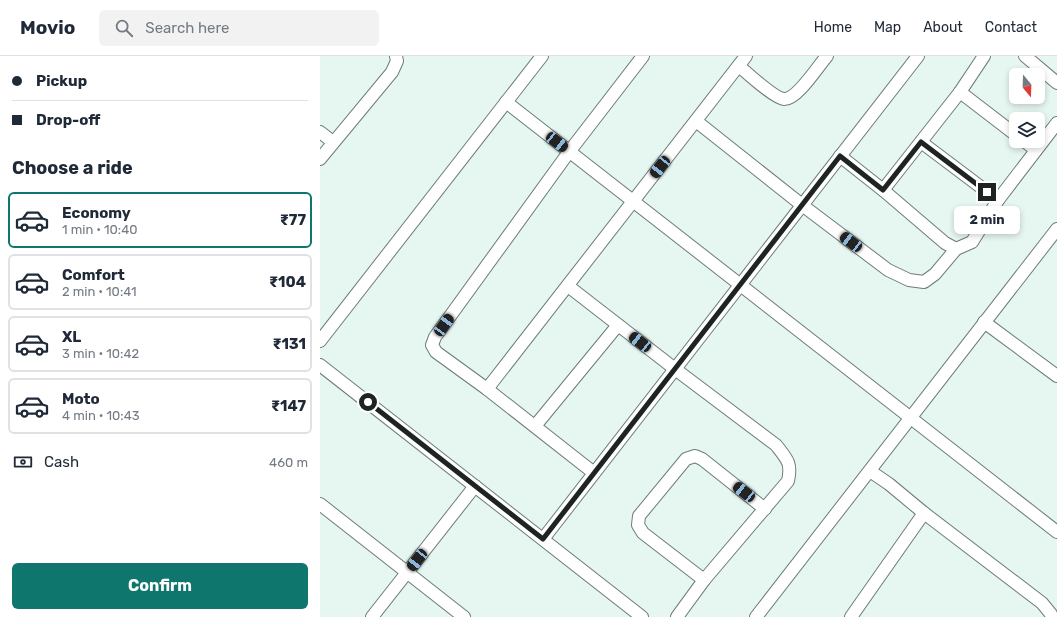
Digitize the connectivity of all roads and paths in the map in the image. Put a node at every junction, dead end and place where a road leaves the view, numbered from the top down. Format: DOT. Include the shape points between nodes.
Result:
graph roads {
  1 [pos="396,56"];
  2 [pos="542,56"];
  3 [pos="643,56"];
  4 [pos="746,56"];
  5 [pos="827,56"];
  6 [pos="918,56"];
  7 [pos="984,56"];
  8 [pos="1025,56"];
  9 [pos="738,66"];
  10 [pos="1057,83"];
  11 [pos="960,92"];
  12 [pos="506,102"];
  13 [pos="696,121"];
  14 [pos="1057,123"];
  15 [pos="1009,130"];
  16 [pos="320,132"];
  17 [pos="333,142"];
  18 [pos="921,142"];
  19 [pos="1033,148"];
  20 [pos="1036,150"];
  21 [pos="569,152"];
  22 [pos="840,156"];
  23 [pos="320,159"];
  24 [pos="883,190"];
  25 [pos="998,200"];
  26 [pos="633,202"];
  27 [pos="802,206"];
  28 [pos="1057,229"];
  29 [pos="956,249"];
  30 [pos="740,285"];
  31 [pos="568,286"];
  32 [pos="984,322"];
  33 [pos="618,325"];
  34 [pos="320,341"];
  35 [pos="320,365"];
  36 [pos="675,369"];
  37 [pos="1057,376"];
  38 [pos="487,389"];
  39 [pos="910,418"];
  40 [pos="535,426"];
  41 [pos="870,470"];
  42 [pos="594,473"];
  43 [pos="475,486"];
  44 [pos="322,509"];
  45 [pos="765,509"];
  46 [pos="924,513"];
  47 [pos="1057,532"];
  48 [pos="543,539"];
  49 [pos="408,572"];
  50 [pos="704,580"];
  51 [pos="372,617"];
  52 [pos="464,617"];
  53 [pos="642,617"];
  54 [pos="677,617"];
  55 [pos="756,617"];
  56 [pos="851,617"];
  57 [pos="1052,617"];
  1 -- 17 [label="street" via="397,61 392,72"];
  2 -- 12 [label="street"];
  3 -- 21 [label="street"];
  4 -- 9 [label="street"];
  5 -- 9 [label="street" via="796,94 784,99 776,97"];
  6 -- 22 [label="street"];
  7 -- 11 [label="street"];
  8 -- 10 [label="street"];
  9 -- 13 [label="street"];
  11 -- 15 [label="street"];
  11 -- 18 [label="street"];
  12 -- 21 [label="street"];
  12 -- 34 [label="street"];
  13 -- 26 [label="street"];
  13 -- 27 [label="street"];
  14 -- 20 [label="street"];
  16 -- 17 [label="street"];
  17 -- 23 [label="street"];
  18 -- 24 [label="street"];
  18 -- 25 [label="street"];
  19 -- 20 [label="street"];
  20 -- 25 [label="street"];
  21 -- 26 [label="street"];
  21 -- 38 [label="street" via="435,337 432,345 436,352"];
  22 -- 24 [label="street"];
  22 -- 27 [label="street"];
  24 -- 29 [label="street" via="945,243"];
  25 -- 29 [label="street" via="972,242"];
  26 -- 30 [label="street"];
  26 -- 31 [label="street"];
  27 -- 29 [label="street" via="888,270 909,280 924,282 935,274"];
  27 -- 30 [label="street"];
  28 -- 32 [label="street"];
  30 -- 36 [label="street"];
  30 -- 39 [label="street"];
  31 -- 33 [label="street"];
  31 -- 38 [label="street"];
  32 -- 37 [label="street"];
  32 -- 39 [label="street"];
  33 -- 36 [label="street"];
  33 -- 40 [label="street"];
  35 -- 43 [label="street"];
  36 -- 42 [label="street"];
  36 -- 45 [label="street" via="776,445 787,459 791,469 788,481"];
  38 -- 40 [label="street"];
  39 -- 41 [label="street"];
  39 -- 47 [label="street"];
  40 -- 42 [label="street"];
  41 -- 46 [label="street"];
  41 -- 55 [label="street"];
  42 -- 48 [label="street"];
  43 -- 48 [label="street"];
  43 -- 49 [label="street"];
  44 -- 49 [label="street"];
  45 -- 50 [label="street"];
  45 -- 50 [label="street" via="702,460 695,456 686,459 639,516 638,525 642,533"];
  46 -- 56 [label="street"];
  46 -- 57 [label="street" via="1042,603"];
  48 -- 53 [label="street"];
  49 -- 51 [label="street"];
  49 -- 52 [label="street"];
  50 -- 54 [label="street"];
}
